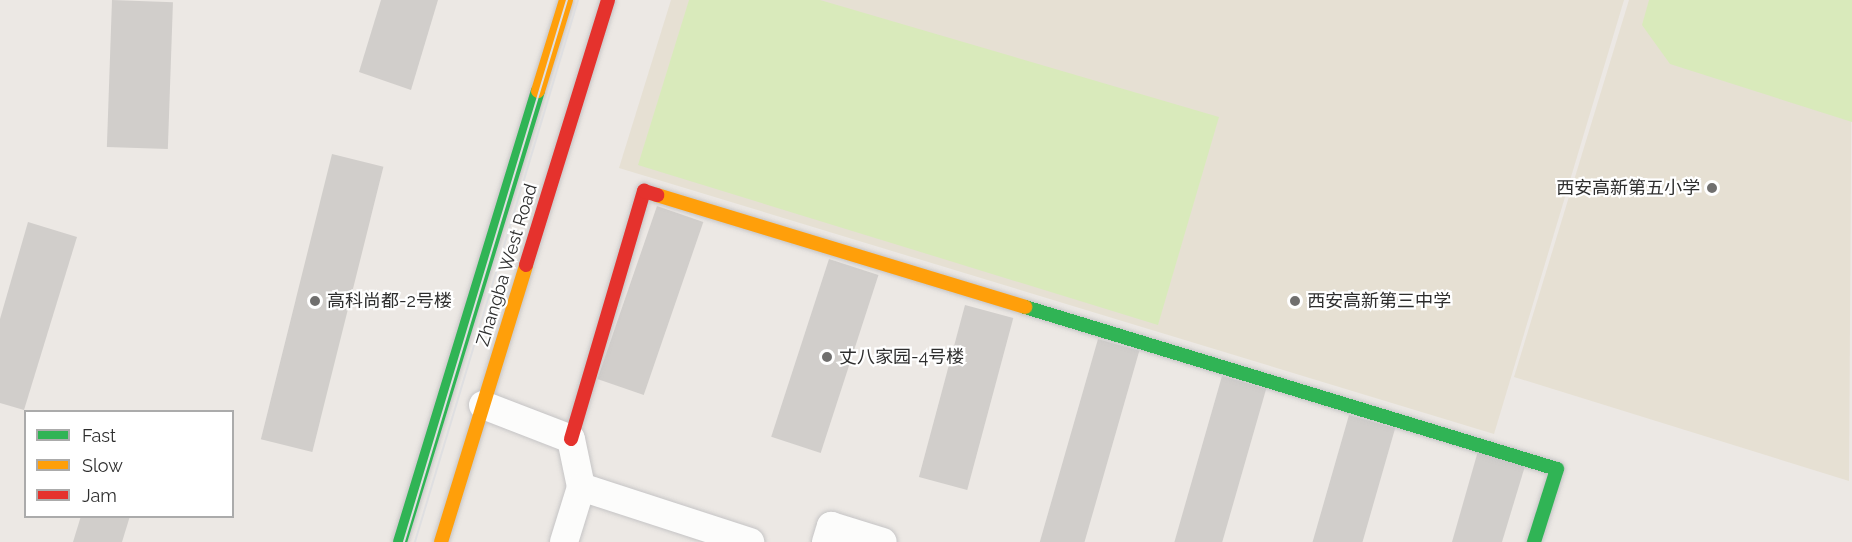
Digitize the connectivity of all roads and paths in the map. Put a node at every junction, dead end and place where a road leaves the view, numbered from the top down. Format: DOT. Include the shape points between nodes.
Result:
graph roads {
  1 [pos="566,0"];
  2 [pos="609,0"];
  3 [pos="483,405"];
  4 [pos="571,439"];
  5 [pos="581,487"];
  6 [pos="400,542"];
  7 [pos="441,542"];
  8 [pos="564,542"];
  9 [pos="750,542"];
  10 [pos="826,542"];
  11 [pos="883,542"];
  12 [pos="1534,542"];
  1 -- 6 [label="street, Zhangba West Road"];
  2 -- 3 [label="street, Zhangba West Road"];
  3 -- 4 [label="street"];
  3 -- 7 [label="street, Zhangba West Road"];
  4 -- 5 [label="street"];
  4 -- 12 [label="street" via="644,191 1557,470"];
  5 -- 8 [label="street"];
  5 -- 9 [label="street"];
  10 -- 11 [label="street" via="831,526"];
}
